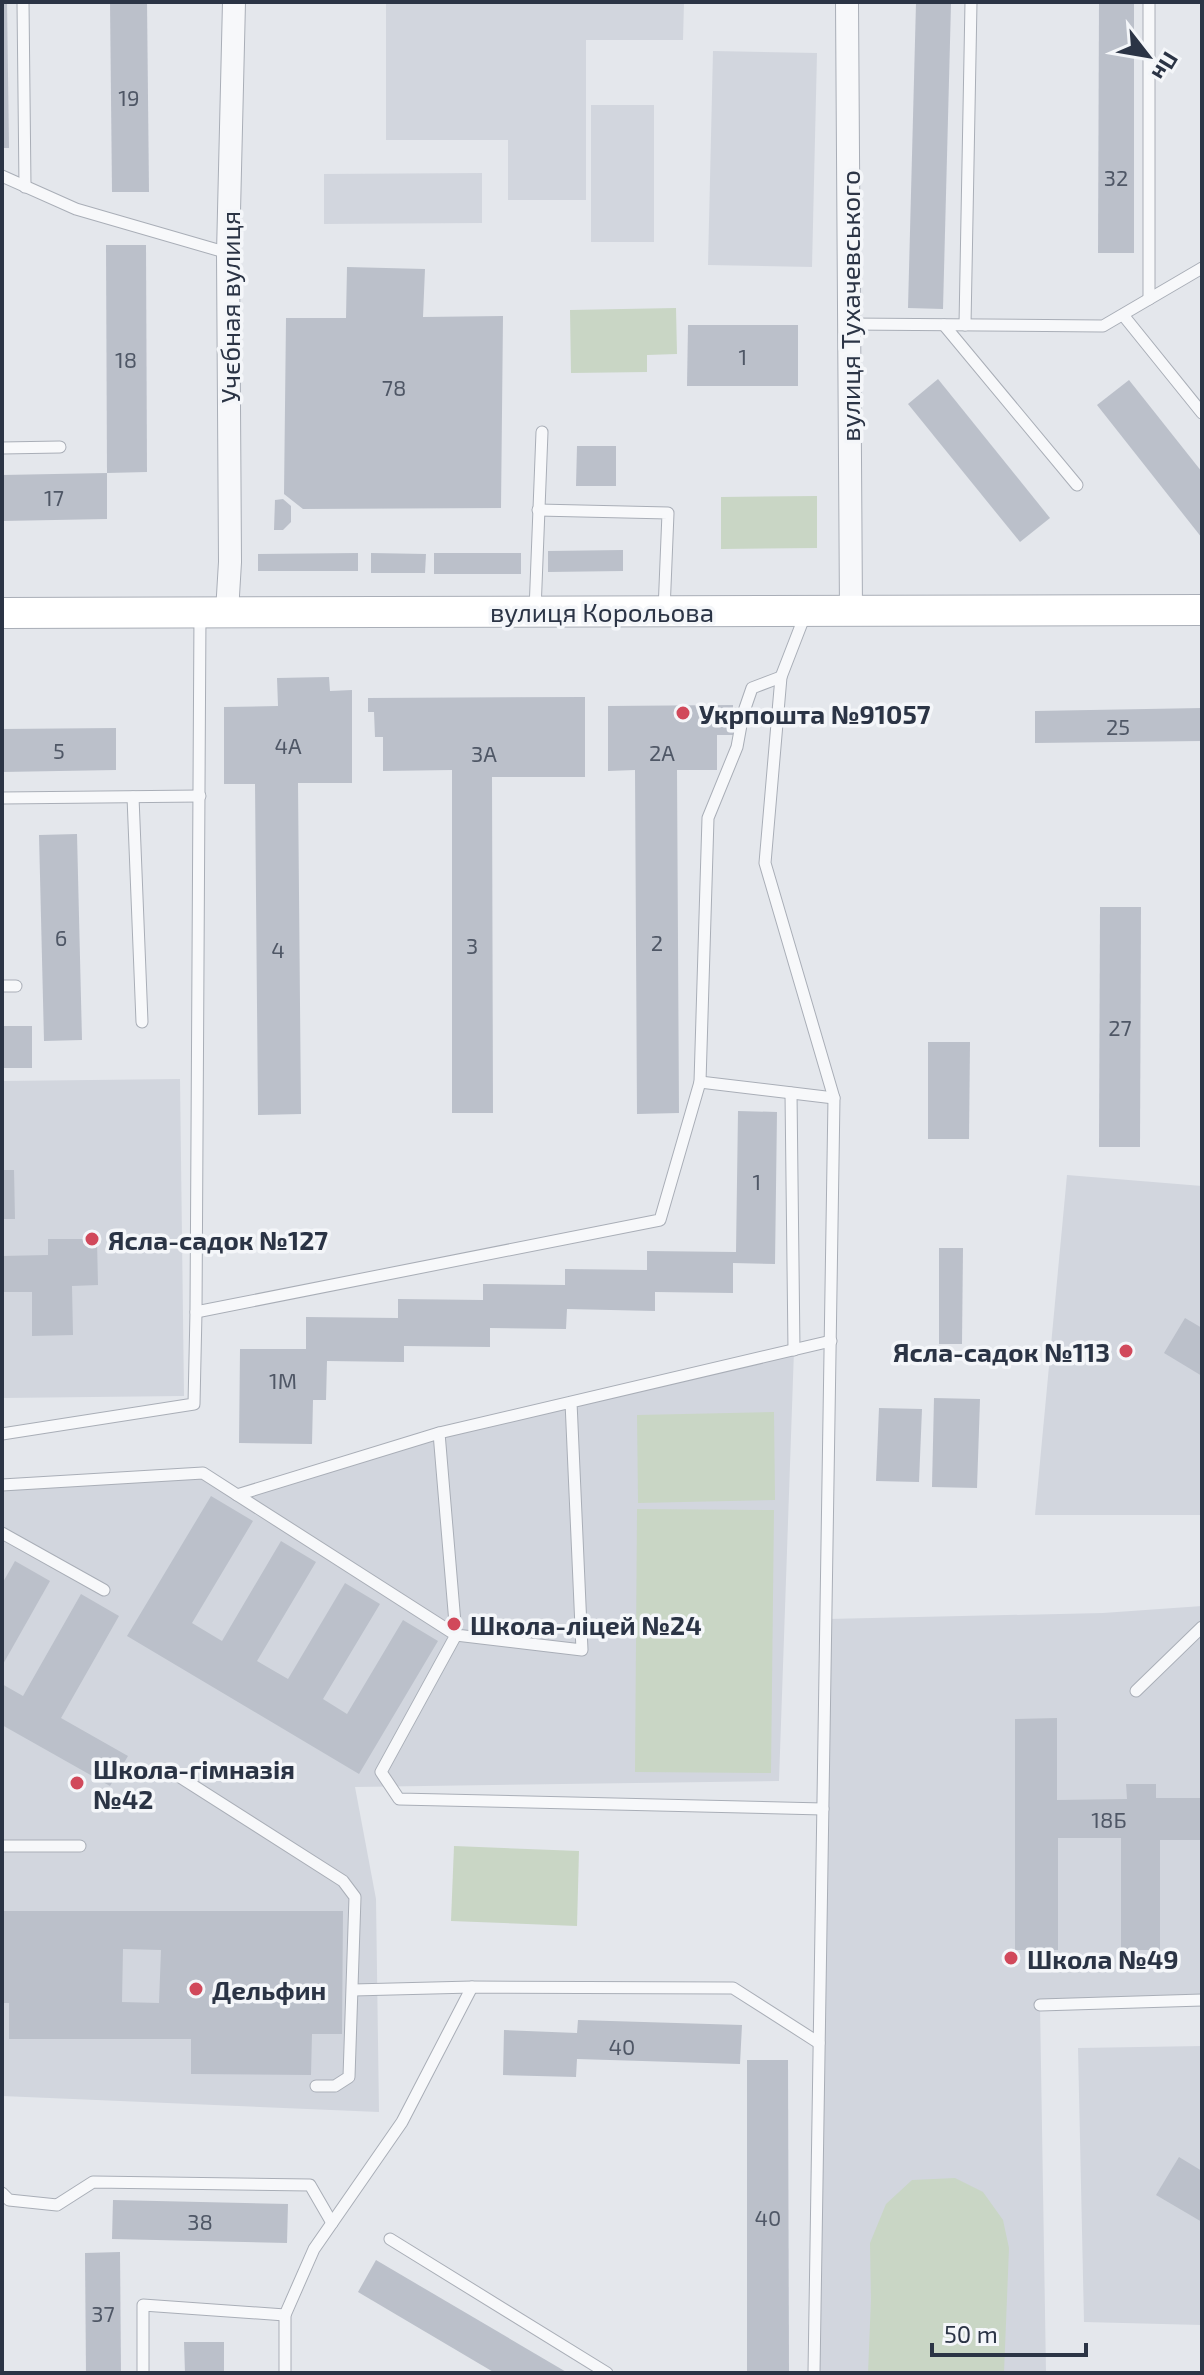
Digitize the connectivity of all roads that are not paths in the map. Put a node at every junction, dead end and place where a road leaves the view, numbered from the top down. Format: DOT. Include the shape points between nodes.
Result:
graph roads {
  1 [pos="23,2"];
  2 [pos="234,2"];
  3 [pos="847,2"];
  4 [pos="971,2"];
  5 [pos="1149,2"];
  6 [pos="2,176"];
  7 [pos="25,187"];
  8 [pos="228,253"];
  9 [pos="1202,268"];
  10 [pos="1149,299"];
  11 [pos="1123,315"];
  12 [pos="848,324"];
  13 [pos="944,325"];
  14 [pos="965,325"];
  15 [pos="1202,413"];
  16 [pos="542,432"];
  17 [pos="60,447"];
  18 [pos="2,448"];
  19 [pos="1077,485"];
  20 [pos="538,510"];
  21 [pos="1202,610"];
  22 [pos="664,611"];
  23 [pos="807,611"];
  24 [pos="851,611"];
  25 [pos="214,612"];
  26 [pos="535,612"];
  27 [pos="2,613"];
  28 [pos="781,677"];
  29 [pos="200,796"];
  30 [pos="133,797"];
  31 [pos="2,798"];
  32 [pos="2,986"];
  33 [pos="16,986"];
  34 [pos="142,1022"];
  35 [pos="700,1082"];
  36 [pos="791,1093"];
  37 [pos="834,1098"];
  38 [pos="196,1312"];
  39 [pos="831,1341"];
  40 [pos="794,1350"];
  41 [pos="571,1402"];
  42 [pos="439,1433"];
  43 [pos="2,1434"];
  44 [pos="2,1485"];
  45 [pos="237,1495"];
  46 [pos="2,1533"];
  47 [pos="104,1590"];
  48 [pos="1202,1627"];
  49 [pos="456,1635"];
  50 [pos="1136,1691"];
  51 [pos="172,1772"];
  52 [pos="823,1809"];
  53 [pos="2,1846"];
  54 [pos="80,1846"];
  55 [pos="472,1987"];
  56 [pos="353,1990"];
  57 [pos="1202,2000"];
  58 [pos="1040,2005"];
  59 [pos="819,2043"];
  60 [pos="316,2086"];
  61 [pos="2,2193"];
  62 [pos="332,2223"];
  63 [pos="390,2239"];
  64 [pos="285,2315"];
  65 [pos="143,2373"];
  66 [pos="285,2373"];
  67 [pos="607,2373"];
  68 [pos="814,2373"];
  1 -- 7 [label="lane"];
  2 -- 8 [label="street, Учєбная вулиця"];
  3 -- 12 [label="street, вулиця Тухачевського"];
  4 -- 14 [label="lane"];
  5 -- 10 [label="lane"];
  6 -- 7 [label="lane"];
  7 -- 8 [label="lane" via="76,209"];
  8 -- 25 [label="street, Учєбная вулиця" via="230,562"];
  9 -- 10 [label="lane"];
  10 -- 11 [label="lane"];
  11 -- 14 [label="lane" via="1103,326"];
  11 -- 15 [label="lane"];
  12 -- 13 [label="lane"];
  12 -- 24 [label="street, вулиця Тухачевського"];
  13 -- 14 [label="lane"];
  13 -- 19 [label="lane"];
  16 -- 20 [label="lane"];
  17 -- 18 [label="lane"];
  20 -- 22 [label="lane" via="668,513"];
  20 -- 26 [label="lane"];
  21 -- 24 [label="street, вулиця Корольова"];
  22 -- 23 [label="street, вулиця Корольова"];
  22 -- 26 [label="street, вулиця Корольова"];
  23 -- 24 [label="street, вулиця Корольова"];
  23 -- 28 [label="lane"];
  25 -- 26 [label="street, вулиця Корольова"];
  25 -- 27 [label="street, вулиця Корольова"];
  25 -- 29 [label="lane"];
  28 -- 35 [label="lane" via="752,688 737,747 708,818"];
  28 -- 37 [label="lane" via="765,863"];
  29 -- 30 [label="lane"];
  29 -- 38 [label="lane"];
  30 -- 31 [label="lane"];
  30 -- 34 [label="lane"];
  32 -- 33 [label="lane"];
  35 -- 36 [label="lane"];
  35 -- 38 [label="lane" via="660,1220"];
  36 -- 37 [label="lane"];
  36 -- 40 [label="lane"];
  37 -- 39 [label="lane"];
  38 -- 43 [label="lane" via="194,1404"];
  39 -- 40 [label="lane"];
  39 -- 52 [label="lane"];
  40 -- 41 [label="lane"];
  41 -- 42 [label="lane"];
  41 -- 49 [label="lane" via="582,1650"];
  42 -- 45 [label="lane"];
  42 -- 49 [label="lane"];
  44 -- 45 [label="lane" via="203,1473"];
  45 -- 49 [label="lane"];
  46 -- 47 [label="lane"];
  48 -- 50 [label="lane"];
  49 -- 52 [label="lane" via="381,1772 399,1799"];
  51 -- 56 [label="lane" via="343,1881 355,1897"];
  52 -- 59 [label="lane"];
  53 -- 54 [label="lane"];
  55 -- 56 [label="lane"];
  55 -- 59 [label="lane" via="733,1988"];
  55 -- 62 [label="lane" via="402,2122"];
  56 -- 60 [label="lane" via="349,2077 335,2086"];
  57 -- 58 [label="lane"];
  59 -- 68 [label="lane"];
  61 -- 62 [label="lane" via="9,2200 57,2205 93,2182 310,2185"];
  62 -- 64 [label="lane" via="314,2249"];
  63 -- 67 [label="lane"];
  64 -- 65 [label="lane" via="143,2305"];
  64 -- 66 [label="lane"];
}
